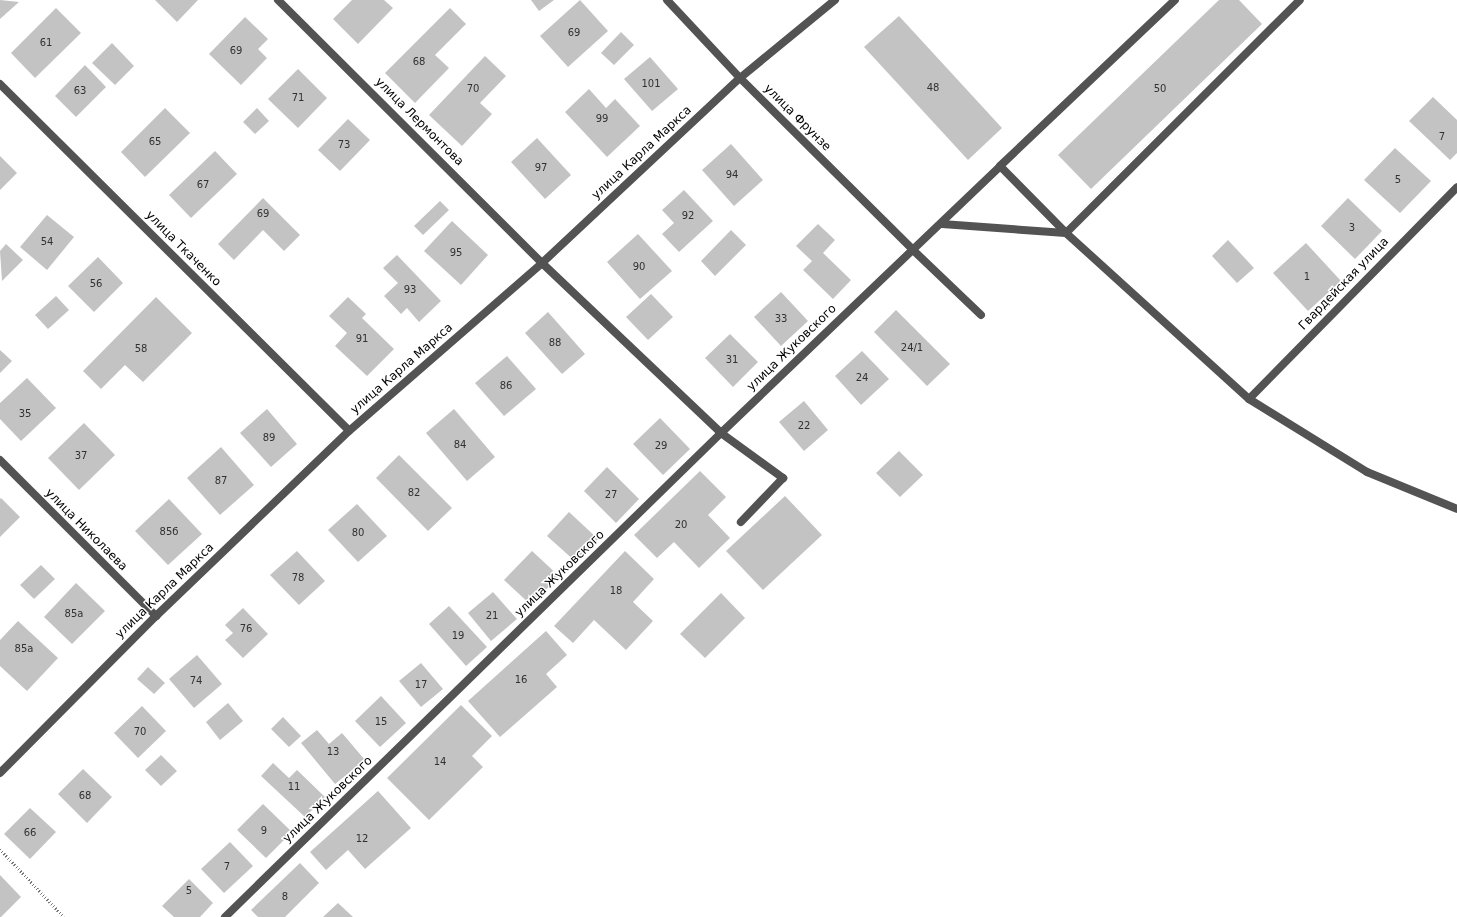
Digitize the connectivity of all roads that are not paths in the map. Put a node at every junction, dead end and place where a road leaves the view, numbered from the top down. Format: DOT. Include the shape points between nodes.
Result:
graph roads {
  1 [pos="278,0"];
  2 [pos="667,0"];
  3 [pos="835,0"];
  4 [pos="1175,0"];
  5 [pos="1300,0"];
  6 [pos="740,78"];
  7 [pos="0,84"];
  8 [pos="1000,166"];
  9 [pos="1457,186"];
  10 [pos="942,224"];
  11 [pos="1066,233"];
  12 [pos="913,250"];
  13 [pos="542,263"];
  14 [pos="981,315"];
  15 [pos="1249,399"];
  16 [pos="349,432"];
  17 [pos="721,433"];
  18 [pos="0,460"];
  19 [pos="1457,509"];
  20 [pos="741,522"];
  21 [pos="156,616"];
  22 [pos="0,773"];
  23 [pos="225,917"];
  1 -- 13 [label="street, улица Лермонтова"];
  2 -- 6 [label="street, улица Фрунзе"];
  3 -- 6 [label="street, улица Карла Маркса"];
  4 -- 8 [label="street, улица Жуковского"];
  5 -- 11 [label="street"];
  6 -- 12 [label="street, улица Фрунзе"];
  6 -- 13 [label="street, улица Карла Маркса"];
  7 -- 16 [label="street, улица Ткаченко"];
  8 -- 10 [label="street, улица Жуковского"];
  8 -- 11 [label="street"];
  9 -- 15 [label="street, Гвардейская улица"];
  10 -- 11 [label="street"];
  10 -- 12 [label="street, улица Жуковского"];
  11 -- 15 [label="street"];
  12 -- 14 [label="street, улица Фрунзе"];
  12 -- 17 [label="street, улица Жуковского"];
  13 -- 16 [label="street, улица Карла Маркса"];
  13 -- 17 [label="street, улица Лермонтова"];
  15 -- 19 [label="street" via="1367,472"];
  16 -- 21 [label="street, улица Карла Маркса"];
  17 -- 20 [label="street, улица Лермонтова" via="783,478"];
  17 -- 23 [label="street, улица Жуковского"];
  18 -- 21 [label="street, улица Николаева"];
  21 -- 22 [label="street, улица Карла Маркса"];
}
